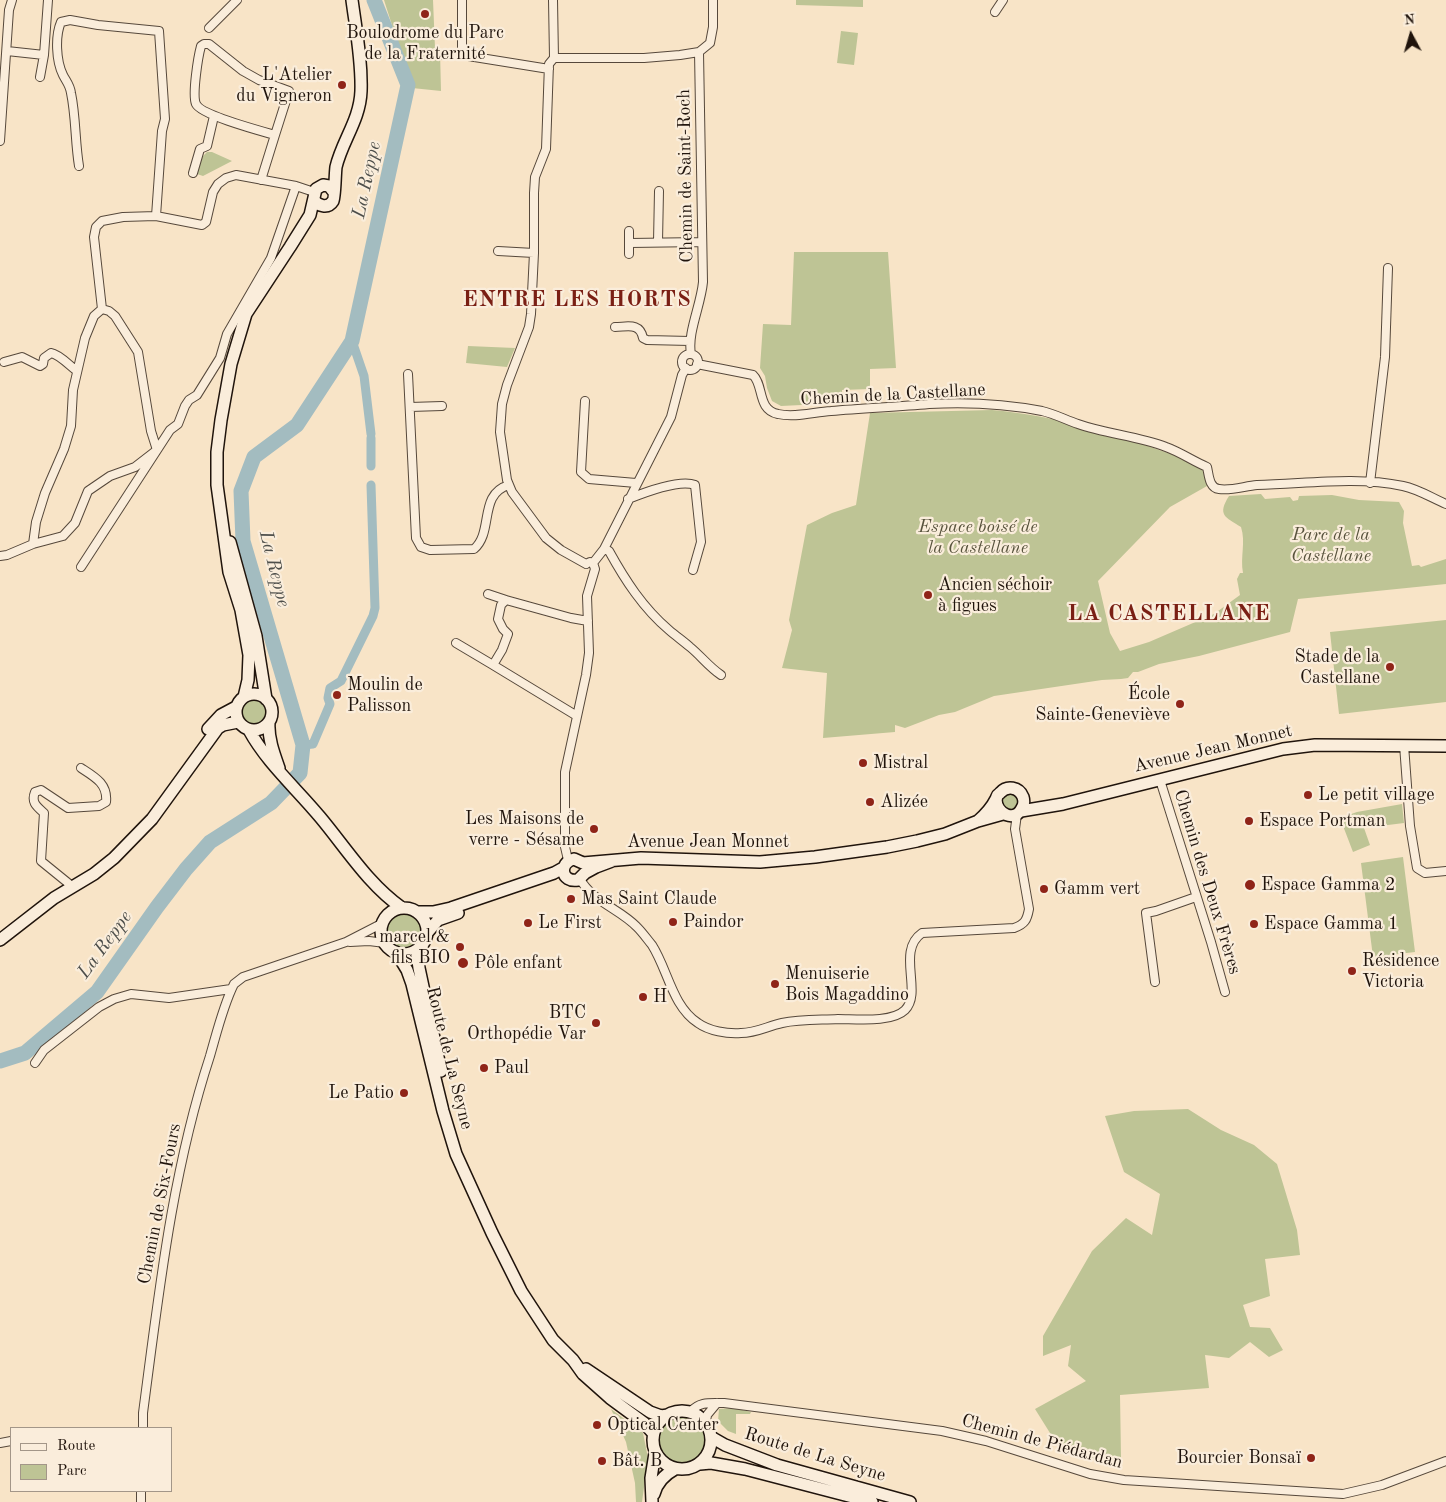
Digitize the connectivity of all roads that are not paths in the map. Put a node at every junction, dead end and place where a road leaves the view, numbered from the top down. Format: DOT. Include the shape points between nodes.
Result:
graph roads {
  1 [pos="12,0"];
  2 [pos="48,0"];
  3 [pos="237,0"];
  4 [pos="352,0"];
  5 [pos="462,0"];
  6 [pos="553,0"];
  7 [pos="713,0"];
  8 [pos="1003,0"];
  9 [pos="995,12"];
  10 [pos="209,28"];
  11 [pos="699,52"];
  12 [pos="4,55"];
  13 [pos="44,55"];
  14 [pos="440,55"];
  15 [pos="462,56"];
  16 [pos="554,58"];
  17 [pos="549,69"];
  18 [pos="40,77"];
  19 [pos="214,116"];
  20 [pos="275,135"];
  21 [pos="0,141"];
  22 [pos="79,166"];
  23 [pos="192,174"];
  24 [pos="261,180"];
  25 [pos="296,186"];
  26 [pos="659,191"];
  27 [pos="322,195"];
  28 [pos="156,216"];
  29 [pos="629,231"];
  30 [pos="658,242"];
  31 [pos="702,242"];
  32 [pos="630,243"];
  33 [pos="498,251"];
  34 [pos="534,253"];
  35 [pos="629,254"];
  36 [pos="1388,268"];
  37 [pos="102,309"];
  38 [pos="615,327"];
  39 [pos="690,341"];
  40 [pos="691,354"];
  41 [pos="4,362"];
  42 [pos="698,364"];
  43 [pos="686,368"];
  44 [pos="77,371"];
  45 [pos="408,374"];
  46 [pos="585,401"];
  47 [pos="442,406"];
  48 [pos="410,407"];
  49 [pos="157,450"];
  50 [pos="636,483"];
  51 [pos="1370,483"];
  52 [pos="509,485"];
  53 [pos="628,499"];
  54 [pos="219,501"];
  55 [pos="1446,504"];
  56 [pos="33,544"];
  57 [pos="604,549"];
  58 [pos="3,556"];
  59 [pos="0,563"];
  60 [pos="81,567"];
  61 [pos="590,568"];
  62 [pos="693,570"];
  63 [pos="488,594"];
  64 [pos="506,600"];
  65 [pos="588,621"];
  66 [pos="456,643"];
  67 [pos="493,665"];
  68 [pos="721,675"];
  69 [pos="244,697"];
  70 [pos="266,699"];
  71 [pos="236,707"];
  72 [pos="577,716"];
  73 [pos="238,722"];
  74 [pos="269,723"];
  75 [pos="249,730"];
  76 [pos="1404,745"];
  77 [pos="1446,746"];
  78 [pos="81,768"];
  79 [pos="281,772"];
  80 [pos="1160,780"];
  81 [pos="170,791"];
  82 [pos="1023,798"];
  83 [pos="996,799"];
  84 [pos="1051,806"];
  85 [pos="1019,812"];
  86 [pos="1004,814"];
  87 [pos="978,821"];
  88 [pos="1014,830"];
  89 [pos="566,869"];
  90 [pos="582,872"];
  91 [pos="1446,872"];
  92 [pos="375,885"];
  93 [pos="73,887"];
  94 [pos="1196,897"];
  95 [pos="402,908"];
  96 [pos="417,912"];
  97 [pos="384,920"];
  98 [pos="427,933"];
  99 [pos="0,940"];
  100 [pos="346,942"];
  101 [pos="385,943"];
  102 [pos="419,948"];
  103 [pos="396,952"];
  104 [pos="1155,982"];
  105 [pos="233,987"];
  106 [pos="1224,992"];
  107 [pos="35,1063"];
  108 [pos="466,1175"];
  109 [pos="573,1360"];
  110 [pos="717,1403"];
  111 [pos="690,1412"];
  112 [pos="668,1415"];
  113 [pos="706,1423"];
  114 [pos="144,1427"];
  115 [pos="653,1433"];
  116 [pos="711,1437"];
  117 [pos="655,1453"];
  118 [pos="1446,1461"];
  119 [pos="700,1464"];
  120 [pos="675,1469"];
  121 [pos="652,1501"];
  122 [pos="872,1502"];
  123 [pos="910,1502"];
  1 -- 12 [label="street"];
  2 -- 13 [label="street"];
  3 -- 10 [label="street"];
  4 -- 27 [label="main road" via="361,102 337,166"];
  5 -- 15 [label="street"];
  6 -- 16 [label="street"];
  7 -- 11 [label="street" via="710,43"];
  8 -- 9 [label="street"];
  11 -- 16 [label="street" via="644,58"];
  11 -- 31 [label="street, Chemin de Saint-Roch"];
  12 -- 13 [label="street"];
  12 -- 21 [label="street"];
  13 -- 18 [label="street"];
  14 -- 15 [label="street"];
  15 -- 17 [label="street"];
  16 -- 17 [label="street"];
  17 -- 34 [label="street" via="546,149 535,178"];
  19 -- 20 [label="street"];
  19 -- 20 [label="street" via="199,109 195,103 200,46 204,44 209,44 259,80 289,91"];
  19 -- 23 [label="street" via="207,146 200,149"];
  20 -- 24 [label="street"];
  22 -- 28 [label="street" via="71,93 60,60 58,37 61,22 70,20 159,31 165,119"];
  24 -- 25 [label="street"];
  24 -- 28 [label="street" via="236,175 218,184 212,192 206,222 202,225"];
  25 -- 27 [label="street"];
  25 -- 49 [label="street" via="271,258 227,334 220,358 197,395 185,406 178,424"];
  26 -- 30 [label="street"];
  27 -- 54 [label="main road" via="288,264 239,334 226,387 217,452"];
  28 -- 37 [label="street" via="123,217 102,221 96,227 94,236"];
  29 -- 32 [label="street"];
  30 -- 31 [label="street"];
  30 -- 32 [label="street"];
  31 -- 39 [label="street, Chemin de Saint-Roch" via="704,282"];
  32 -- 35 [label="street"];
  33 -- 34 [label="street"];
  34 -- 52 [label="street" via="532,314 502,404 500,432"];
  36 -- 51 [label="street" via="1385,357"];
  37 -- 44 [label="street" via="94,316 85,338"];
  37 -- 49 [label="street" via="115,316 138,352"];
  38 -- 39 [label="street" via="636,327 647,340"];
  39 -- 40 [label="street, Chemin de Saint-Roch"];
  40 -- 42 [label="street"];
  40 -- 43 [label="street" via="682,361"];
  41 -- 44 [label="street" via="22,357 40,366 51,352"];
  42 -- 43 [label="street" via="693,369"];
  42 -- 51 [label="street, Chemin de la Castellane" via="753,375 762,399 771,412 777,414 932,404 992,404 1043,411 1077,424 1166,447 1207,467 1211,483 1219,489 1330,481"];
  43 -- 50 [label="street" via="671,417"];
  44 -- 56 [label="street" via="71,426 45,493"];
  45 -- 48 [label="street"];
  46 -- 50 [label="street" via="581,472 589,479"];
  47 -- 48 [label="street"];
  48 -- 52 [label="street" via="416,538 421,547 430,550 474,549 482,537 492,496"];
  49 -- 56 [label="street" via="135,467 110,476 88,491 75,523 63,536"];
  49 -- 60 [label="street"];
  50 -- 53 [label="street"];
  51 -- 55 [label="street, Chemin de la Castellane" via="1404,486"];
  52 -- 61 [label="street" via="546,538"];
  53 -- 57 [label="street"];
  53 -- 62 [label="street" via="682,484 695,485 700,542"];
  54 -- 69 [label="main road" via="229,572 241,610 249,655"];
  54 -- 70 [label="main road" via="256,636"];
  56 -- 58 [label="street"];
  57 -- 61 [label="street"];
  57 -- 68 [label="street" via="609,551 645,607"];
  58 -- 59 [label="street"];
  61 -- 65 [label="street"];
  63 -- 64 [label="street"];
  64 -- 65 [label="street"];
  64 -- 67 [label="street" via="498,619 508,634"];
  65 -- 72 [label="street" via="589,653"];
  66 -- 67 [label="street"];
  67 -- 72 [label="street"];
  69 -- 70 [label="main road" via="256,694"];
  69 -- 71 [label="main road"];
  70 -- 74 [label="main road" via="272,708"];
  71 -- 73 [label="main road"];
  71 -- 81 [label="main road" via="222,715 200,739"];
  72 -- 89 [label="street" via="565,772"];
  73 -- 75 [label="main road"];
  73 -- 81 [label="main road" via="218,728"];
  74 -- 75 [label="main road" via="260,730"];
  74 -- 79 [label="main road" via="274,754"];
  75 -- 79 [label="main road"];
  76 -- 77 [label="main road, Avenue Jean Monnet"];
  76 -- 80 [label="main road, Avenue Jean Monnet" via="1283,748"];
  76 -- 91 [label="street" via="1417,868 1425,873"];
  78 -- 93 [label="street" via="104,785 106,802 99,806 68,808 41,790 32,798 35,806 44,812 41,861"];
  79 -- 92 [label="main road"];
  80 -- 84 [label="main road, Avenue Jean Monnet"];
  80 -- 94 [label="street, Chemin des Deux Frères"];
  81 -- 93 [label="main road" via="152,819 114,858"];
  82 -- 83 [label="main road" via="1018,791 1009,788"];
  82 -- 84 [label="main road, Avenue Jean Monnet"];
  82 -- 85 [label="main road"];
  83 -- 86 [label="main road" via="997,808"];
  83 -- 87 [label="main road, Avenue Jean Monnet"];
  84 -- 85 [label="main road, Avenue Jean Monnet"];
  85 -- 86 [label="main road" via="1013,816"];
  85 -- 88 [label="street"];
  86 -- 87 [label="main road, Avenue Jean Monnet"];
  86 -- 88 [label="street"];
  87 -- 90 [label="main road, Avenue Jean Monnet" via="945,834 861,851 760,862 648,858 612,861"];
  88 -- 90 [label="street" via="1029,909 1027,920 1022,925 922,933 910,948 911,999 906,1010 894,1018 781,1023 742,1034 723,1032 698,1023 683,1010 652,946 637,927 589,892"];
  89 -- 90 [label="main road, Avenue Jean Monnet" via="574,881"];
  89 -- 90 [label="main road, Avenue Jean Monnet" via="577,859"];
  89 -- 96 [label="main road, Avenue Jean Monnet" via="451,908"];
  89 -- 98 [label="main road, Avenue Jean Monnet" via="548,882 446,916"];
  92 -- 95 [label="main road"];
  92 -- 97 [label="main road" via="383,903"];
  93 -- 99 [label="main road"];
  94 -- 104 [label="street" via="1146,913"];
  94 -- 106 [label="street, Chemin des Deux Frères"];
  95 -- 96 [label="main road"];
  95 -- 97 [label="main road" via="391,912"];
  96 -- 98 [label="main road" via="425,921"];
  97 -- 100 [label="street"];
  97 -- 101 [label="main road" via="382,937"];
  98 -- 102 [label="main road"];
  100 -- 101 [label="street"];
  100 -- 105 [label="street" via="244,977"];
  101 -- 103 [label="main road"];
  102 -- 103 [label="main road" via="412,952"];
  102 -- 108 [label="main road, Route de La Seyne" via="417,960 421,982"];
  103 -- 108 [label="main road, Route de La Seyne" via="412,984 448,1128"];
  105 -- 107 [label="street" via="169,998 131,994 114,999 44,1050"];
  105 -- 114 [label="street, Chemin de Six-Fours" via="184,1149 163,1258 142,1413"];
  108 -- 109 [label="main road, Route de La Seyne" via="520,1291 553,1340"];
  109 -- 112 [label="main road, Route de La Seyne" via="650,1412"];
  109 -- 115 [label="main road, Route de La Seyne" via="590,1380"];
  110 -- 111 [label="street" via="707,1402"];
  110 -- 113 [label="street" via="707,1415"];
  110 -- 118 [label="street, Chemin de Piédardan" via="942,1431 986,1441 1090,1474 1124,1480 1343,1494 1382,1485"];
  111 -- 112 [label="main road"];
  111 -- 113 [label="main road"];
  112 -- 115 [label="main road" via="661,1419"];
  113 -- 116 [label="main road"];
  115 -- 117 [label="main road"];
  116 -- 119 [label="main road" via="708,1455"];
  116 -- 123 [label="main road, Route de La Seyne" via="778,1465"];
  117 -- 120 [label="main road" via="663,1463"];
  117 -- 121 [label="main road"];
  119 -- 120 [label="main road"];
  119 -- 122 [label="main road, Route de La Seyne" via="712,1463 753,1471"];
  120 -- 121 [label="main road" via="661,1479"];
}
